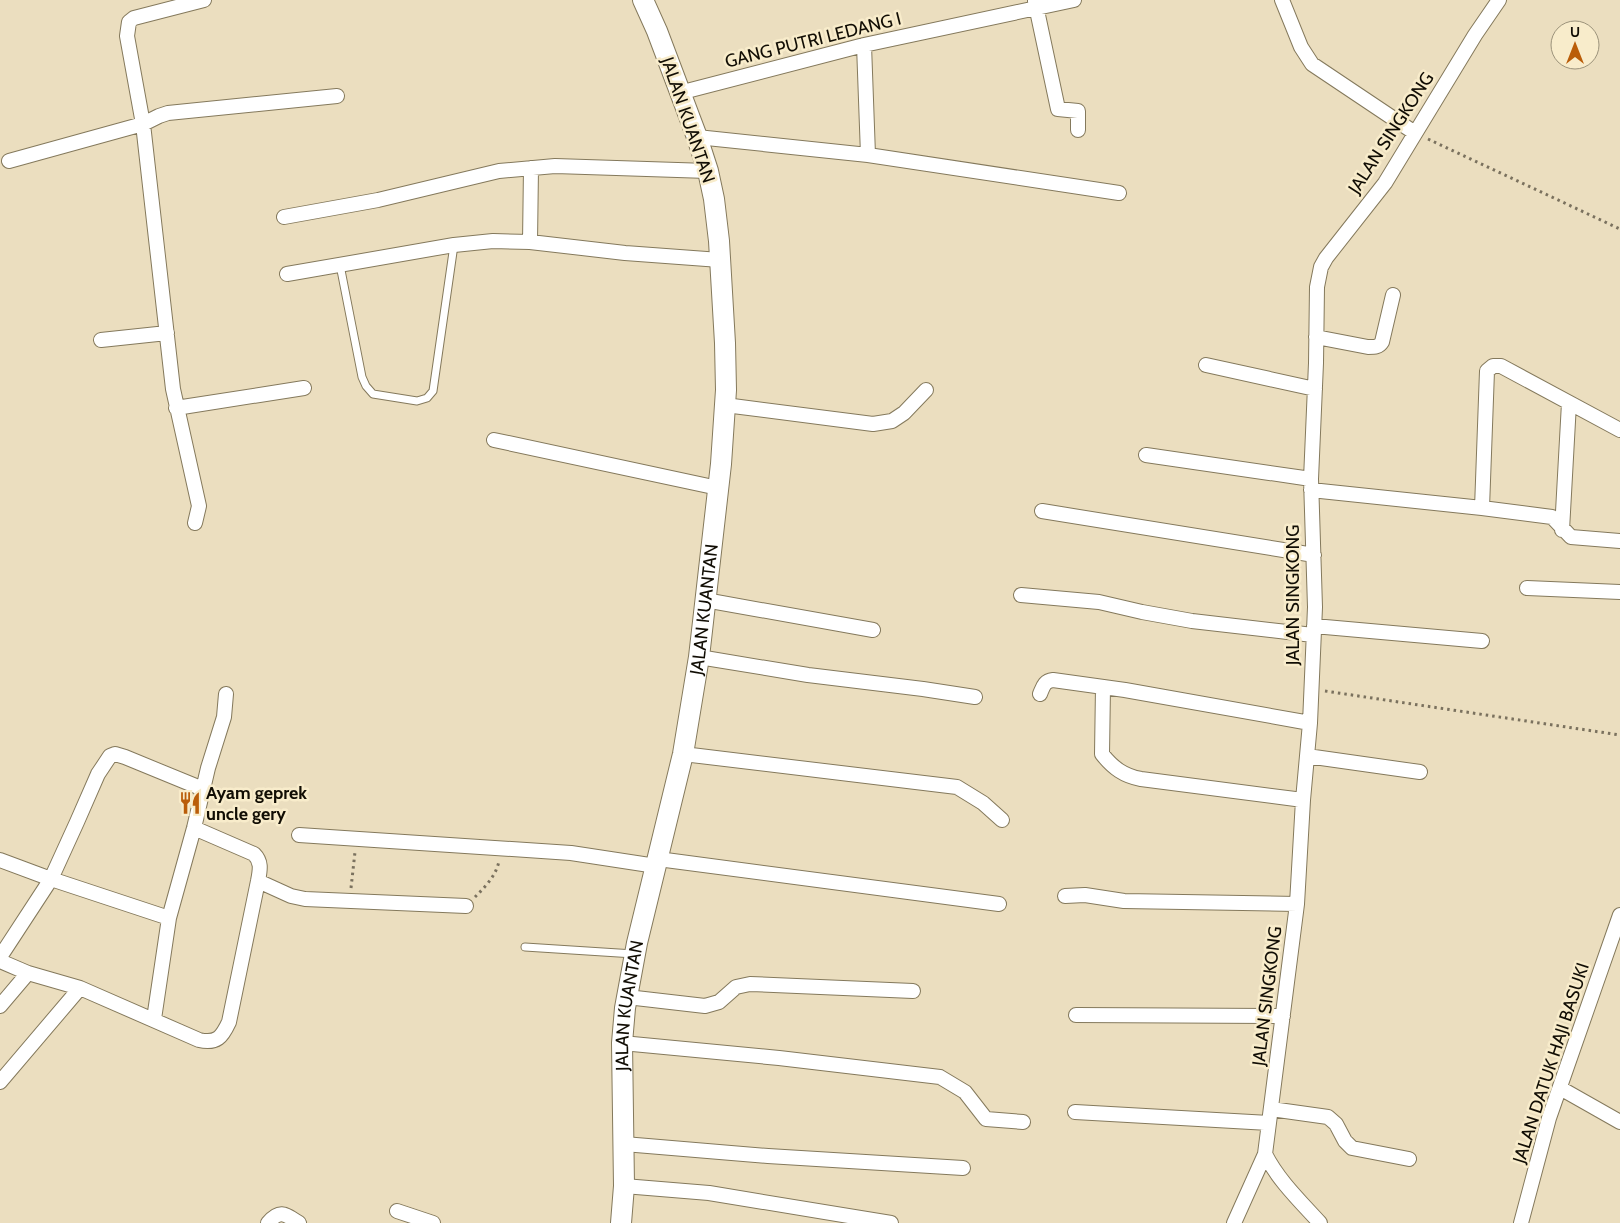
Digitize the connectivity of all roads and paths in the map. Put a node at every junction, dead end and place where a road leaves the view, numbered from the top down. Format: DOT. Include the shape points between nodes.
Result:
graph roads {
  1 [pos="204,0"];
  2 [pos="643,0"];
  3 [pos="1074,0"];
  4 [pos="1282,0"];
  5 [pos="1499,0"];
  6 [pos="1036,4"];
  7 [pos="864,45"];
  8 [pos="679,94"];
  9 [pos="337,96"];
  10 [pos="142,124"];
  11 [pos="1078,130"];
  12 [pos="1415,133"];
  13 [pos="697,137"];
  14 [pos="868,155"];
  15 [pos="9,161"];
  16 [pos="531,168"];
  17 [pos="708,171"];
  18 [pos="1119,193"];
  19 [pos="284,217"];
  20 [pos="1620,229"];
  21 [pos="530,242"];
  22 [pos="454,245"];
  23 [pos="720,260"];
  24 [pos="340,265"];
  25 [pos="287,274"];
  26 [pos="1393,295"];
  27 [pos="167,333"];
  28 [pos="1316,336"];
  29 [pos="101,340"];
  30 [pos="1206,365"];
  31 [pos="304,388"];
  32 [pos="1315,389"];
  33 [pos="926,390"];
  34 [pos="1569,403"];
  35 [pos="724,405"];
  36 [pos="176,408"];
  37 [pos="1620,430"];
  38 [pos="494,440"];
  39 [pos="1146,455"];
  40 [pos="1311,485"];
  41 [pos="718,488"];
  42 [pos="1482,508"];
  43 [pos="1042,511"];
  44 [pos="195,523"];
  45 [pos="1562,530"];
  46 [pos="1620,541"];
  47 [pos="1314,555"];
  48 [pos="1527,588"];
  49 [pos="1620,592"];
  50 [pos="1021,595"];
  51 [pos="705,600"];
  52 [pos="873,630"];
  53 [pos="1313,630"];
  54 [pos="1482,641"];
  55 [pos="699,657"];
  56 [pos="1103,687"];
  57 [pos="1312,690"];
  58 [pos="226,694"];
  59 [pos="1040,694"];
  60 [pos="975,697"];
  61 [pos="1310,722"];
  62 [pos="1620,735"];
  63 [pos="683,754"];
  64 [pos="1307,756"];
  65 [pos="1420,772"];
  66 [pos="203,789"];
  67 [pos="1303,800"];
  68 [pos="1002,820"];
  69 [pos="194,828"];
  70 [pos="299,835"];
  71 [pos="356,839"];
  72 [pos="502,849"];
  73 [pos="0,860"];
  74 [pos="657,863"];
  75 [pos="51,879"];
  76 [pos="258,881"];
  77 [pos="1065,896"];
  78 [pos="350,900"];
  79 [pos="999,904"];
  80 [pos="1298,904"];
  81 [pos="466,906"];
  82 [pos="1620,915"];
  83 [pos="170,918"];
  84 [pos="1617,936"];
  85 [pos="525,947"];
  86 [pos="635,954"];
  87 [pos="0,957"];
  88 [pos="0,961"];
  89 [pos="28,973"];
  90 [pos="80,988"];
  91 [pos="914,991"];
  92 [pos="627,997"];
  93 [pos="0,1006"];
  94 [pos="1076,1016"];
  95 [pos="1283,1016"];
  96 [pos="154,1019"];
  97 [pos="622,1043"];
  98 [pos="0,1082"];
  99 [pos="1560,1088"];
  100 [pos="1271,1109"];
  101 [pos="1075,1112"];
  102 [pos="1023,1122"];
  103 [pos="1620,1122"];
  104 [pos="1269,1123"];
  105 [pos="624,1144"];
  106 [pos="1265,1154"];
  107 [pos="1409,1159"];
  108 [pos="963,1168"];
  109 [pos="624,1186"];
  110 [pos="397,1211"];
  111 [pos="268,1223"];
  112 [pos="299,1223"];
  113 [pos="433,1223"];
  114 [pos="621,1223"];
  115 [pos="891,1223"];
  116 [pos="1234,1223"];
  117 [pos="1320,1223"];
  118 [pos="1522,1223"];
  1 -- 10 [label="street" via="134,18 130,22 127,36"];
  2 -- 8 [label="street, JALAN KUANTAN"];
  3 -- 6 [label="street, GANG PUTRI LEDANG I"];
  4 -- 12 [label="street" via="1301,47 1312,64"];
  5 -- 12 [label="street, JALAN SINGKONG"];
  6 -- 7 [label="street, GANG PUTRI LEDANG I"];
  6 -- 11 [label="street" via="1058,108 1078,111"];
  7 -- 8 [label="street, GANG PUTRI LEDANG I"];
  7 -- 14 [label="street"];
  8 -- 13 [label="street, JALAN KUANTAN"];
  9 -- 10 [label="street" via="183,110"];
  10 -- 15 [label="street"];
  10 -- 27 [label="street"];
  12 -- 20 [label="path"];
  12 -- 28 [label="street, JALAN SINGKONG" via="1385,183 1324,262 1317,288"];
  13 -- 14 [label="street"];
  13 -- 17 [label="street, JALAN KUANTAN"];
  14 -- 18 [label="street"];
  16 -- 17 [label="street"];
  16 -- 19 [label="street" via="498,171 378,200"];
  16 -- 21 [label="street"];
  17 -- 23 [label="street, JALAN KUANTAN"];
  21 -- 22 [label="street"];
  21 -- 23 [label="street"];
  22 -- 24 [label="street"];
  22 -- 24 [label="lane" via="433,391 427,398 417,401 373,394 366,386"];
  23 -- 35 [label="street, JALAN KUANTAN" via="725,343"];
  24 -- 25 [label="street"];
  26 -- 28 [label="street" via="1380,345 1368,347"];
  27 -- 29 [label="street"];
  27 -- 36 [label="street"];
  28 -- 32 [label="street, JALAN SINGKONG"];
  30 -- 32 [label="street"];
  31 -- 36 [label="street"];
  32 -- 40 [label="street, JALAN SINGKONG"];
  33 -- 35 [label="street" via="892,421 873,424"];
  34 -- 37 [label="street"];
  34 -- 42 [label="street" via="1500,366 1493,366 1487,371"];
  34 -- 45 [label="street"];
  35 -- 41 [label="street, JALAN KUANTAN"];
  36 -- 44 [label="street" via="199,506"];
  38 -- 41 [label="street"];
  39 -- 40 [label="street"];
  40 -- 42 [label="street"];
  40 -- 47 [label="street, JALAN SINGKONG"];
  41 -- 51 [label="street, JALAN KUANTAN"];
  42 -- 45 [label="street" via="1552,517"];
  43 -- 47 [label="street"];
  45 -- 46 [label="street" via="1571,537"];
  47 -- 53 [label="street, JALAN SINGKONG"];
  48 -- 49 [label="street"];
  50 -- 53 [label="street" via="1100,602 1192,621"];
  51 -- 52 [label="street"];
  51 -- 55 [label="street, JALAN KUANTAN"];
  53 -- 54 [label="street"];
  53 -- 57 [label="street, JALAN SINGKONG"];
  55 -- 60 [label="street"];
  55 -- 63 [label="street, JALAN KUANTAN"];
  56 -- 59 [label="street" via="1048,680"];
  56 -- 61 [label="street"];
  56 -- 67 [label="street" via="1102,754 1120,772 1141,779"];
  57 -- 61 [label="street, JALAN SINGKONG"];
  57 -- 62 [label="path"];
  58 -- 66 [label="street" via="224,718"];
  61 -- 64 [label="street, JALAN SINGKONG"];
  63 -- 68 [label="street" via="939,784 958,788 983,803"];
  63 -- 74 [label="street, JALAN KUANTAN"];
  64 -- 65 [label="street"];
  64 -- 67 [label="street, JALAN SINGKONG"];
  66 -- 69 [label="street"];
  66 -- 75 [label="street" via="126,757 110,756 98,774"];
  67 -- 80 [label="street, JALAN SINGKONG"];
  69 -- 76 [label="street" via="254,854 260,865"];
  69 -- 83 [label="street"];
  70 -- 71 [label="street"];
  71 -- 72 [label="street"];
  71 -- 78 [label="path"];
  72 -- 74 [label="street"];
  72 -- 81 [label="path" via="498,868"];
  73 -- 75 [label="street"];
  74 -- 79 [label="street"];
  74 -- 86 [label="street, JALAN KUANTAN"];
  75 -- 83 [label="street"];
  75 -- 87 [label="street"];
  76 -- 78 [label="street" via="298,898"];
  76 -- 96 [label="street" via="229,1022 224,1032 219,1038 207,1042"];
  77 -- 80 [label="street" via="1085,895 1124,901"];
  78 -- 81 [label="street"];
  80 -- 95 [label="street, JALAN SINGKONG"];
  82 -- 84 [label="street, JALAN DATUK HAJI BASUKI"];
  83 -- 96 [label="street"];
  84 -- 99 [label="street, JALAN DATUK HAJI BASUKI"];
  85 -- 86 [label="lane"];
  86 -- 92 [label="street, JALAN KUANTAN"];
  88 -- 89 [label="street"];
  89 -- 90 [label="street"];
  89 -- 93 [label="street"];
  90 -- 96 [label="street"];
  90 -- 98 [label="street"];
  91 -- 92 [label="street" via="750,984 736,987 720,1002 705,1006"];
  92 -- 97 [label="street, JALAN KUANTAN"];
  94 -- 95 [label="street"];
  95 -- 100 [label="street, JALAN SINGKONG"];
  97 -- 102 [label="street" via="940,1077 965,1092 986,1119"];
  97 -- 105 [label="street, JALAN KUANTAN"];
  99 -- 103 [label="street"];
  99 -- 118 [label="street, JALAN DATUK HAJI BASUKI"];
  100 -- 104 [label="street, JALAN SINGKONG"];
  100 -- 107 [label="street" via="1328,1117 1352,1148"];
  101 -- 104 [label="street"];
  104 -- 106 [label="street, JALAN SINGKONG"];
  105 -- 108 [label="street"];
  105 -- 109 [label="street, JALAN KUANTAN"];
  106 -- 116 [label="street, JALAN SINGKONG"];
  106 -- 117 [label="street" via="1280,1178"];
  109 -- 114 [label="street, JALAN KUANTAN"];
  109 -- 115 [label="street" via="708,1193"];
  110 -- 113 [label="street"];
  111 -- 112 [label="street" via="282,1214"];
}
